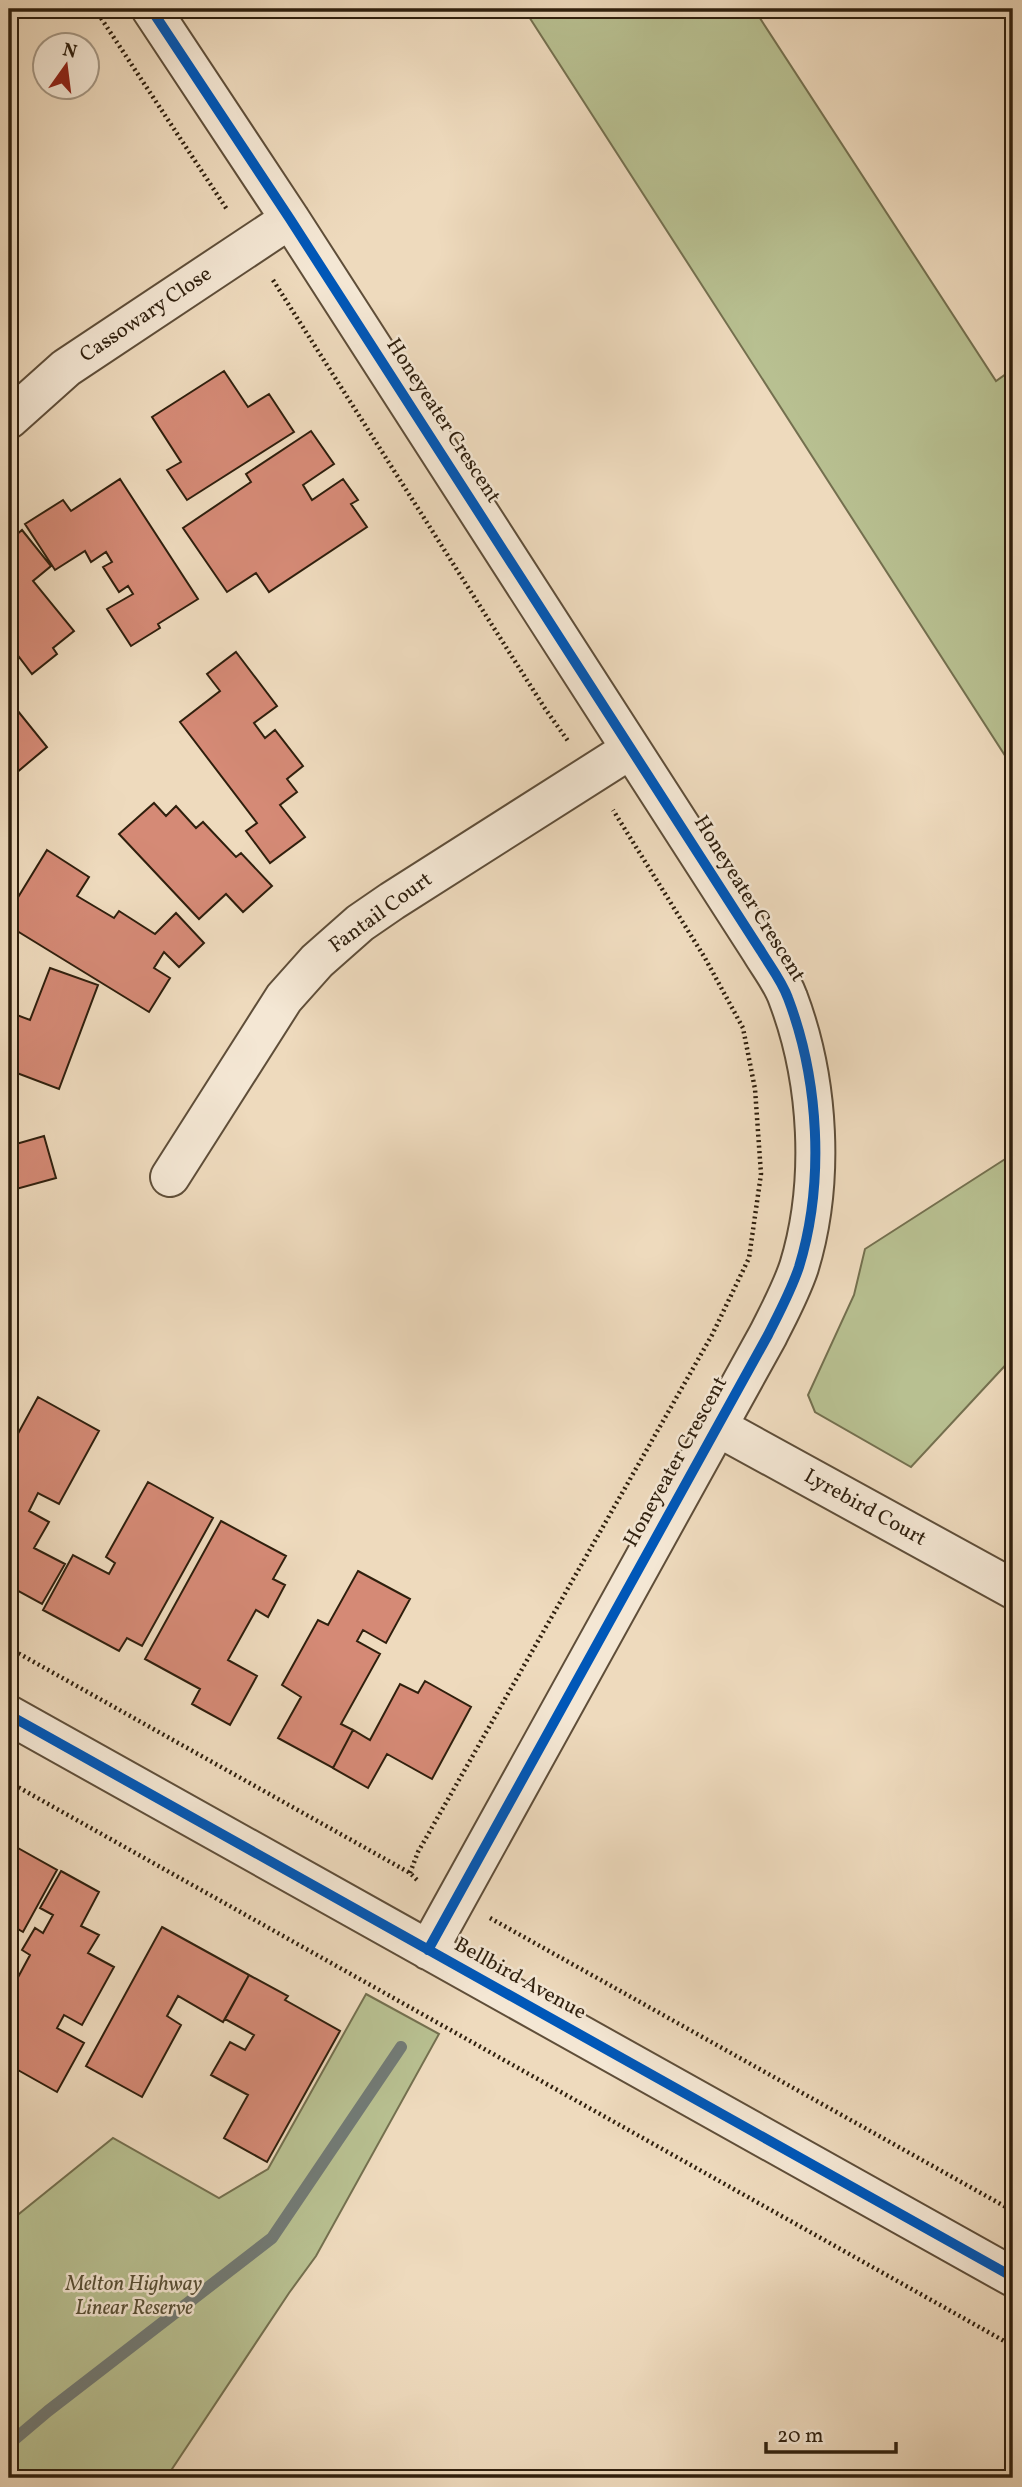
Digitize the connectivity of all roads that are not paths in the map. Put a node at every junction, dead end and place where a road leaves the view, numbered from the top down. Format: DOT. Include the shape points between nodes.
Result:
graph roads {
  1 [pos="151,9"];
  2 [pos="290,219"];
  3 [pos="9,419"];
  4 [pos="631,749"];
  5 [pos="170,1177"];
  6 [pos="718,1427"];
  7 [pos="1013,1589"];
  8 [pos="9,1715"];
  9 [pos="429,1950"];
  10 [pos="1013,2277"];
  1 -- 2 [label="street, Honeyeater Crescent"];
  2 -- 3 [label="street, Cassowary Close" via="66,368"];
  2 -- 4 [label="street, Honeyeater Crescent"];
  4 -- 5 [label="street, Fantail Court" via="371,916 317,961 284,998"];
  4 -- 6 [label="street, Honeyeater Crescent" via="787,996 811,1089 814,1185 798,1268"];
  6 -- 7 [label="street, Lyrebird Court"];
  6 -- 9 [label="street, Honeyeater Crescent"];
  8 -- 9 [label="street, Bellbird Avenue"];
  9 -- 10 [label="street, Bellbird Avenue"];
}
